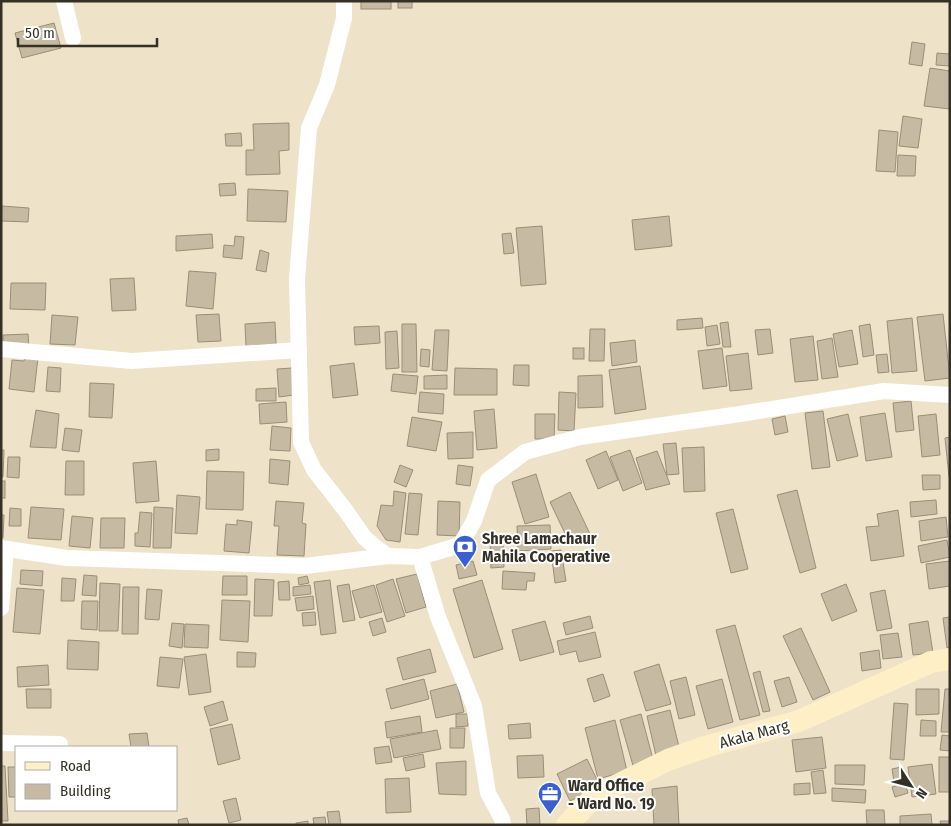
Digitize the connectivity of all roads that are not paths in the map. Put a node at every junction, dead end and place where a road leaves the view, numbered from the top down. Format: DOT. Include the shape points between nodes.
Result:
graph roads {
  1 [pos="64,1"];
  2 [pos="344,1"];
  3 [pos="73,38"];
  4 [pos="1,349"];
  5 [pos="299,350"];
  6 [pos="950,395"];
  7 [pos="4,549"];
  8 [pos="388,556"];
  9 [pos="420,557"];
  10 [pos="1,608"];
  11 [pos="950,658"];
  12 [pos="1,743"];
  13 [pos="60,744"];
  14 [pos="503,825"];
  15 [pos="567,825"];
  1 -- 3 [label="street"];
  2 -- 5 [label="street" via="344,18 327,85 309,128 297,279"];
  4 -- 5 [label="street" via="132,361"];
  5 -- 8 [label="street" via="301,442 314,470 364,537"];
  6 -- 9 [label="street" via="884,391 580,437 525,452 488,480 474,521 460,545"];
  7 -- 8 [label="street" via="67,558 304,566"];
  7 -- 10 [label="street"];
  8 -- 9 [label="street"];
  9 -- 14 [label="street" via="438,618 474,706 488,793"];
  11 -- 15 [label="main road, Akala Marg" via="931,662 799,721 668,760 595,796"];
  12 -- 13 [label="street"];
}
